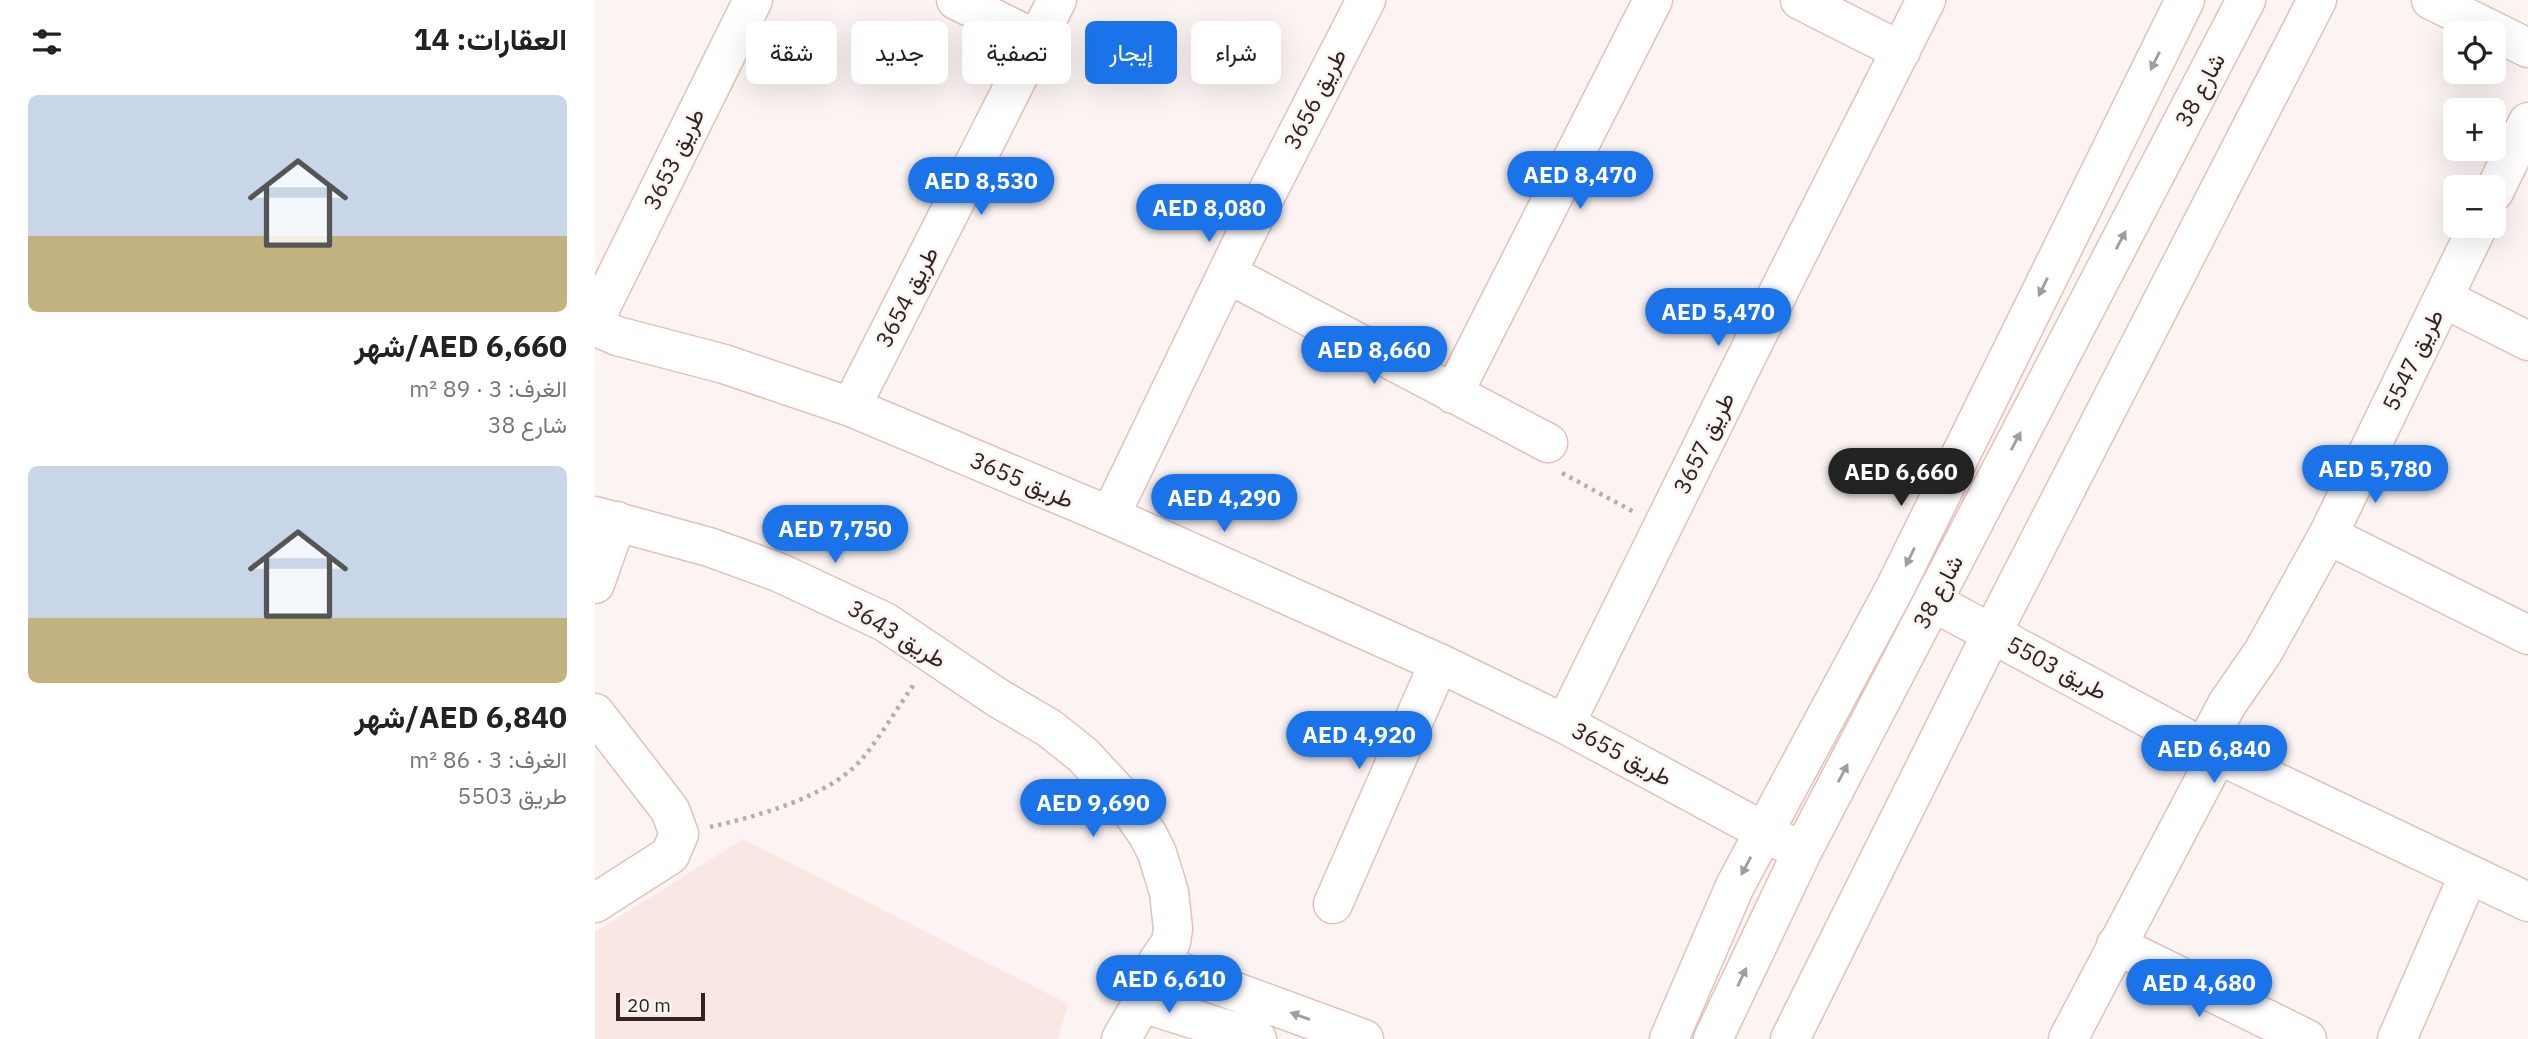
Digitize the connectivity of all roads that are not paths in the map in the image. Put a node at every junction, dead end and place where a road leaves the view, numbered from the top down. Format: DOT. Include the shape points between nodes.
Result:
graph roads {
  1 [pos="753,0"];
  2 [pos="956,0"];
  3 [pos="1057,0"];
  4 [pos="1366,0"];
  5 [pos="1653,0"];
  6 [pos="1800,0"];
  7 [pos="1926,0"];
  8 [pos="2185,0"];
  9 [pos="2246,0"];
  10 [pos="2317,0"];
  11 [pos="2431,0"];
  12 [pos="999,21"];
  13 [pos="1046,21"];
  14 [pos="2528,48"];
  15 [pos="1901,51"];
  16 [pos="1015,84"];
  17 [pos="2528,122"];
  18 [pos="2502,175"];
  19 [pos="2472,238"];
  20 [pos="1228,274"];
  21 [pos="2442,298"];
  22 [pos="595,319"];
  23 [pos="595,326"];
  24 [pos="2528,341"];
  25 [pos="1453,394"];
  26 [pos="851,407"];
  27 [pos="1548,443"];
  28 [pos="1110,516"];
  29 [pos="606,519"];
  30 [pos="2328,535"];
  31 [pos="595,584"];
  32 [pos="1933,602"];
  33 [pos="1992,634"];
  34 [pos="2528,635"];
  35 [pos="1439,663"];
  36 [pos="595,713"];
  37 [pos="1565,724"];
  38 [pos="2211,751"];
  39 [pos="1765,830"];
  40 [pos="1802,852"];
  41 [pos="2469,874"];
  42 [pos="2528,902"];
  43 [pos="595,903"];
  44 [pos="1333,904"];
  45 [pos="2116,945"];
  46 [pos="1157,963"];
  47 [pos="1142,1003"];
  48 [pos="1121,1039"];
  49 [pos="1257,1039"];
  50 [pos="1364,1039"];
  51 [pos="1669,1039"];
  52 [pos="1713,1039"];
  53 [pos="1790,1039"];
  54 [pos="2068,1039"];
  55 [pos="2307,1039"];
  56 [pos="2397,1039"];
  1 -- 22 [label="street, طريق 3653"];
  2 -- 12 [label="street"];
  3 -- 13 [label="street, طريق 3654"];
  4 -- 20 [label="street, طريق 3656"];
  5 -- 25 [label="street"];
  6 -- 15 [label="street"];
  7 -- 15 [label="street, طريق 3657"];
  8 -- 39 [label="street, شارع 38, one-way" via="1895,588"];
  32 -- 9 [label="street, شارع 38, one-way"];
  10 -- 33 [label="street"];
  11 -- 14 [label="street"];
  15 -- 37 [label="street, طريق 3657"];
  16 -- 26 [label="street, طريق 3654"];
  17 -- 18 [label="street"];
  19 -- 21 [label="street, طريق 5547"];
  20 -- 25 [label="street"];
  20 -- 28 [label="street, طريق 3656"];
  21 -- 24 [label="street, طريق 5547"];
  21 -- 30 [label="street, طريق 5547"];
  23 -- 26 [label="street, طريق 3655" via="775,379"];
  25 -- 27 [label="street"];
  26 -- 28 [label="street, طريق 3655"];
  28 -- 35 [label="street, طريق 3655"];
  29 -- 31 [label="street"];
  29 -- 46 [label="street, طريق 3643" via="709,547 778,572 885,622 1067,741 1121,796 1152,844 1170,892 1173,929 1171,942"];
  30 -- 34 [label="street"];
  30 -- 38 [label="street, طريق 5547" via="2263,652 2227,704"];
  32 -- 33 [label="street, طريق 5503"];
  40 -- 32 [label="street, شارع 38, one-way"];
  33 -- 38 [label="street, طريق 5503"];
  33 -- 53 [label="street"];
  35 -- 37 [label="street, طريق 3655"];
  35 -- 44 [label="street"];
  36 -- 43 [label="street" via="670,810 679,834 670,855"];
  37 -- 39 [label="street, طريق 3655"];
  38 -- 41 [label="street, طريق 5503"];
  38 -- 45 [label="street"];
  39 -- 40 [label="street, طريق 3655"];
  39 -- 51 [label="street, شارع 38, one-way" via="1735,886"];
  52 -- 40 [label="street, شارع 38, one-way"];
  41 -- 42 [label="street, طريق 5503"];
  41 -- 56 [label="street"];
  45 -- 54 [label="street"];
  45 -- 55 [label="street"];
  46 -- 47 [label="street, طريق 3643"];
  50 -- 46 [label="street, one-way"];
  47 -- 48 [label="street, طريق 3643"];
  47 -- 49 [label="street"];
}
